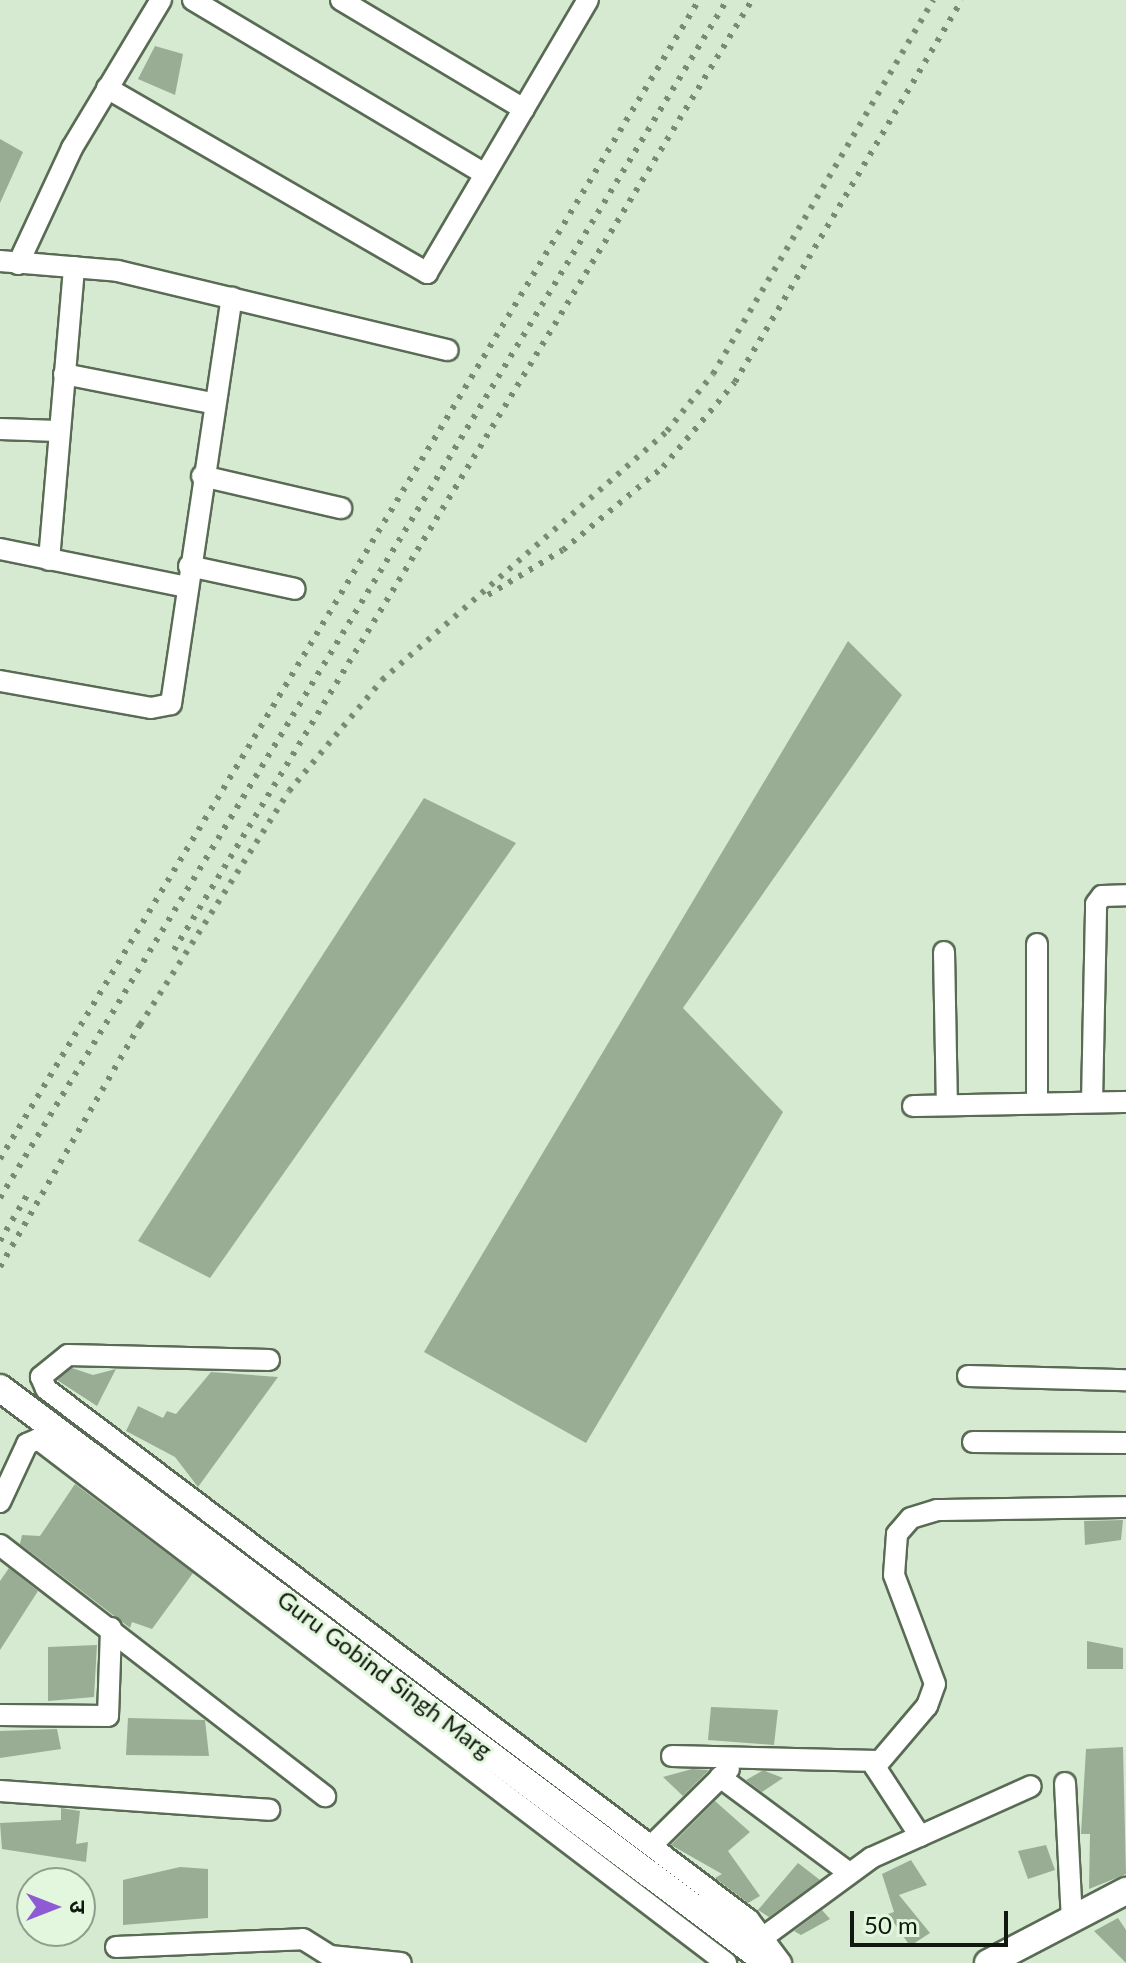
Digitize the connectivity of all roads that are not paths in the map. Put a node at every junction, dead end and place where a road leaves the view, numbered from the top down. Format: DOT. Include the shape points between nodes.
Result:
graph roads {
  1 [pos="161,0"];
  2 [pos="193,0"];
  3 [pos="341,0"];
  4 [pos="588,0"];
  5 [pos="107,88"];
  6 [pos="524,109"];
  7 [pos="485,174"];
  8 [pos="9,262"];
  9 [pos="74,267"];
  10 [pos="232,298"];
  11 [pos="448,350"];
  12 [pos="64,374"];
  13 [pos="212,403"];
  14 [pos="0,429"];
  15 [pos="58,431"];
  16 [pos="202,476"];
  17 [pos="341,508"];
  18 [pos="0,549"];
  19 [pos="49,560"];
  20 [pos="189,566"];
  21 [pos="186,587"];
  22 [pos="295,589"];
  23 [pos="0,681"];
  24 [pos="1126,895"];
  25 [pos="1037,944"];
  26 [pos="944,952"];
  27 [pos="1092,1102"];
  28 [pos="1126,1102"];
  29 [pos="1037,1103"];
  30 [pos="947,1105"];
  31 [pos="913,1106"];
  32 [pos="269,1360"];
  33 [pos="968,1376"];
  34 [pos="1126,1380"];
  35 [pos="0,1388"];
  36 [pos="973,1442"];
  37 [pos="1126,1443"];
  38 [pos="0,1502"];
  39 [pos="1126,1507"];
  40 [pos="0,1545"];
  41 [pos="111,1628"];
  42 [pos="0,1715"];
  43 [pos="672,1756"];
  44 [pos="739,1758"];
  45 [pos="877,1761"];
  46 [pos="720,1777"];
  47 [pos="1065,1783"];
  48 [pos="1031,1786"];
  49 [pos="0,1791"];
  50 [pos="325,1796"];
  51 [pos="269,1810"];
  52 [pos="920,1836"];
  53 [pos="652,1845"];
  54 [pos="848,1872"];
  55 [pos="1124,1896"];
  56 [pos="1072,1919"];
  57 [pos="116,1947"];
  58 [pos="761,1949"];
  59 [pos="186,1954"];
  60 [pos="324,1957"];
  61 [pos="401,1963"];
  62 [pos="726,1963"];
  63 [pos="781,1963"];
  64 [pos="988,1963"];
  1 -- 5 [label="street"];
  2 -- 7 [label="street"];
  3 -- 6 [label="street"];
  4 -- 6 [label="street"];
  5 -- 7 [label="street" via="423,273"];
  5 -- 8 [label="street"];
  6 -- 7 [label="street"];
  8 -- 9 [label="street"];
  9 -- 10 [label="street"];
  9 -- 12 [label="street"];
  10 -- 11 [label="street"];
  10 -- 13 [label="street"];
  12 -- 13 [label="street"];
  12 -- 15 [label="street"];
  13 -- 16 [label="street"];
  14 -- 15 [label="street"];
  15 -- 19 [label="street"];
  16 -- 17 [label="street"];
  16 -- 20 [label="street"];
  18 -- 19 [label="street"];
  19 -- 21 [label="street"];
  20 -- 21 [label="street"];
  20 -- 22 [label="street"];
  21 -- 23 [label="street" via="168,707"];
  24 -- 27 [label="street" via="1102,896 1096,904"];
  25 -- 29 [label="street"];
  26 -- 30 [label="street"];
  27 -- 28 [label="street"];
  27 -- 29 [label="street"];
  29 -- 30 [label="street"];
  30 -- 31 [label="street"];
  32 -- 53 [label="street" via="68,1355 41,1377 46,1389"];
  33 -- 34 [label="street"];
  35 -- 58 [label="street, Guru Gobind Singh Marg"];
  36 -- 37 [label="street"];
  38 -- 62 [label="street" via="27,1444 38,1439"];
  39 -- 45 [label="street" via="937,1510 903,1525 892,1545 894,1575 935,1684 927,1706"];
  40 -- 41 [label="street"];
  41 -- 42 [label="street" via="108,1716"];
  41 -- 50 [label="street"];
  43 -- 44 [label="street"];
  44 -- 45 [label="street"];
  44 -- 46 [label="street"];
  45 -- 52 [label="street" via="880,1782"];
  46 -- 53 [label="street"];
  46 -- 54 [label="street"];
  47 -- 56 [label="street"];
  48 -- 52 [label="street"];
  49 -- 51 [label="street"];
  52 -- 54 [label="street"];
  53 -- 58 [label="street"];
  54 -- 58 [label="street"];
  55 -- 56 [label="street"];
  56 -- 64 [label="street"];
  57 -- 59 [label="street"];
  58 -- 63 [label="street"];
  59 -- 60 [label="street" via="303,1939"];
  60 -- 61 [label="street"];
}
